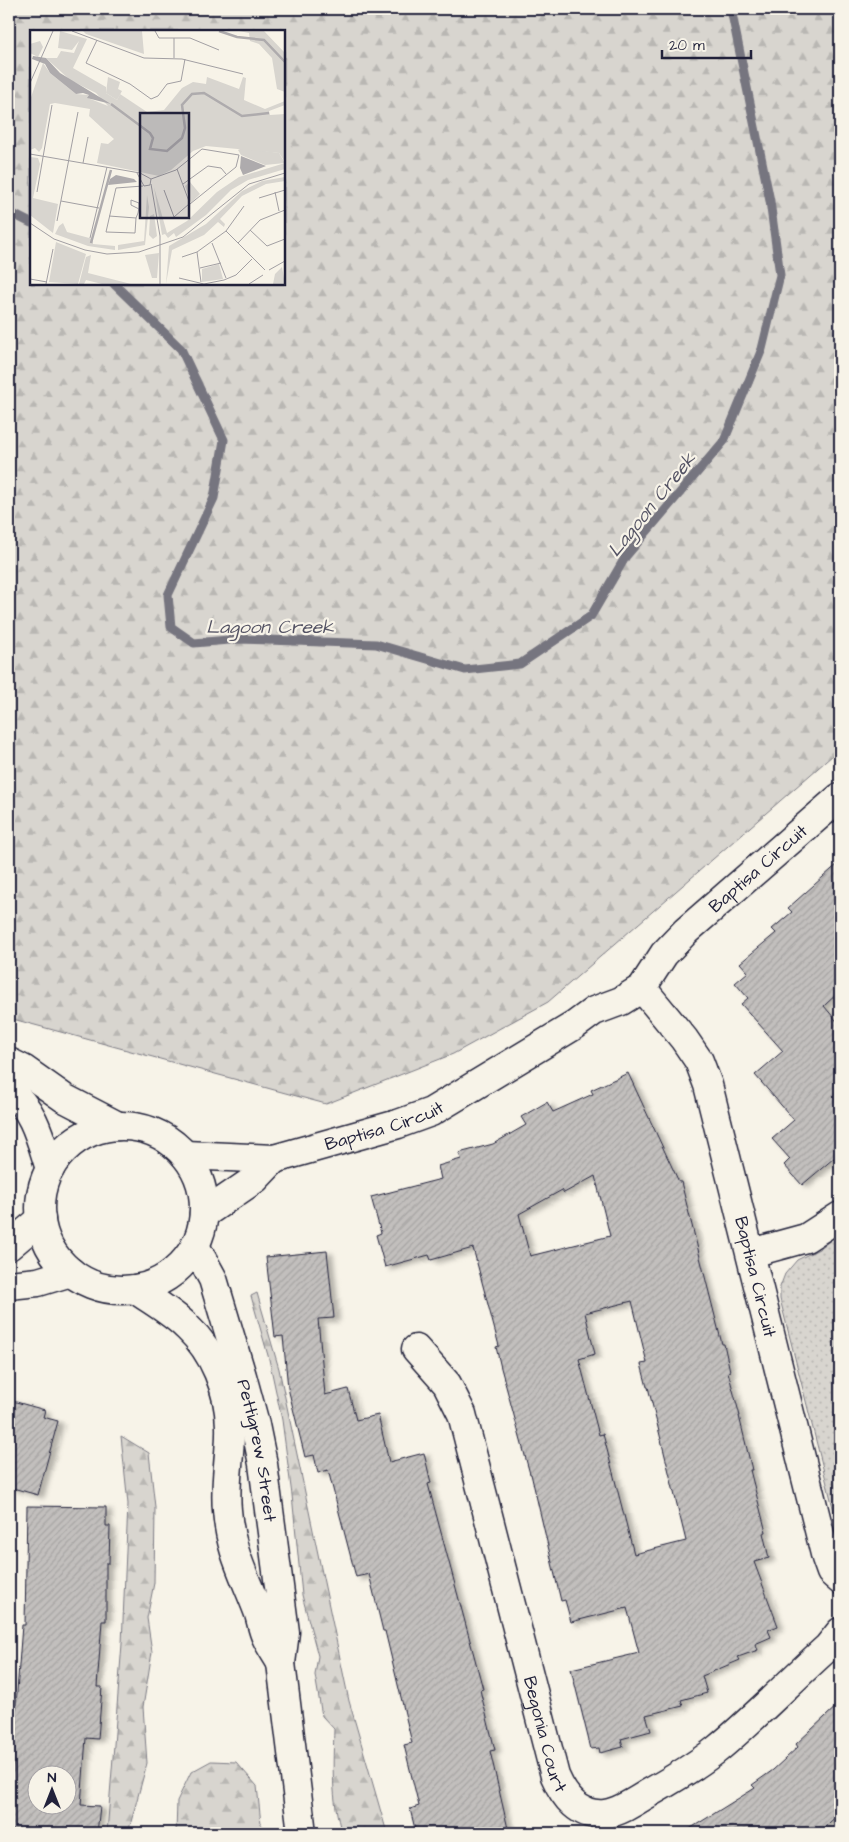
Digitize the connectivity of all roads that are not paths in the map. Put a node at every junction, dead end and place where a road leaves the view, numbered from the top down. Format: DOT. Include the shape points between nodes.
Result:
graph roads {
  1 [pos="840,797"];
  2 [pos="642,988"];
  3 [pos="9,1062"];
  4 [pos="9,1091"];
  5 [pos="118,1126"];
  6 [pos="185,1156"];
  7 [pos="274,1159"];
  8 [pos="50,1169"];
  9 [pos="204,1214"];
  10 [pos="840,1216"];
  11 [pos="41,1220"];
  12 [pos="9,1246"];
  13 [pos="195,1246"];
  14 [pos="751,1253"];
  15 [pos="71,1272"];
  16 [pos="9,1285"];
  17 [pos="135,1289"];
  18 [pos="416,1349"];
  19 [pos="840,1580"];
  20 [pos="840,1632"];
  21 [pos="281,1663"];
  22 [pos="302,1833"];
  1 -- 2 [label="street, Baptisa Circuit" via="686,931 664,954"];
  2 -- 7 [label="street, Baptisa Circuit" via="621,1001 594,1011 430,1112"];
  2 -- 14 [label="street, Baptisa Circuit" via="699,1061"];
  3 -- 5 [label="street" via="64,1098"];
  4 -- 8 [label="street" via="28,1112 38,1130"];
  5 -- 6 [label="street" via="159,1135"];
  5 -- 8 [label="street" via="91,1132 67,1147"];
  6 -- 7 [label="street, Baptisa Circuit"];
  6 -- 9 [label="street" via="203,1193"];
  7 -- 9 [label="street" via="255,1179"];
  8 -- 11 [label="street" via="41,1193"];
  9 -- 13 [label="street"];
  10 -- 14 [label="street" via="806,1238"];
  11 -- 12 [label="street"];
  11 -- 15 [label="street" via="46,1239 56,1257"];
  13 -- 17 [label="street" via="180,1266 159,1281"];
  13 -- 21 [label="street, Pettigrew Street" via="213,1279 255,1424 285,1632"];
  14 -- 19 [label="street, Baptisa Circuit" via="826,1558 831,1572"];
  15 -- 16 [label="street" via="38,1282"];
  15 -- 17 [label="street" via="90,1284 105,1288"];
  17 -- 21 [label="street, Pettigrew Street" via="187,1327 217,1368 226,1395 230,1425 226,1508 230,1538 266,1637"];
  18 -- 20 [label="street, Begonia Court" via="447,1384 462,1414 555,1776 562,1792 575,1805 587,1813 605,1814 628,1806 661,1786 715,1750 828,1647"];
  21 -- 22 [label="street, Pettigrew Street"];
}
